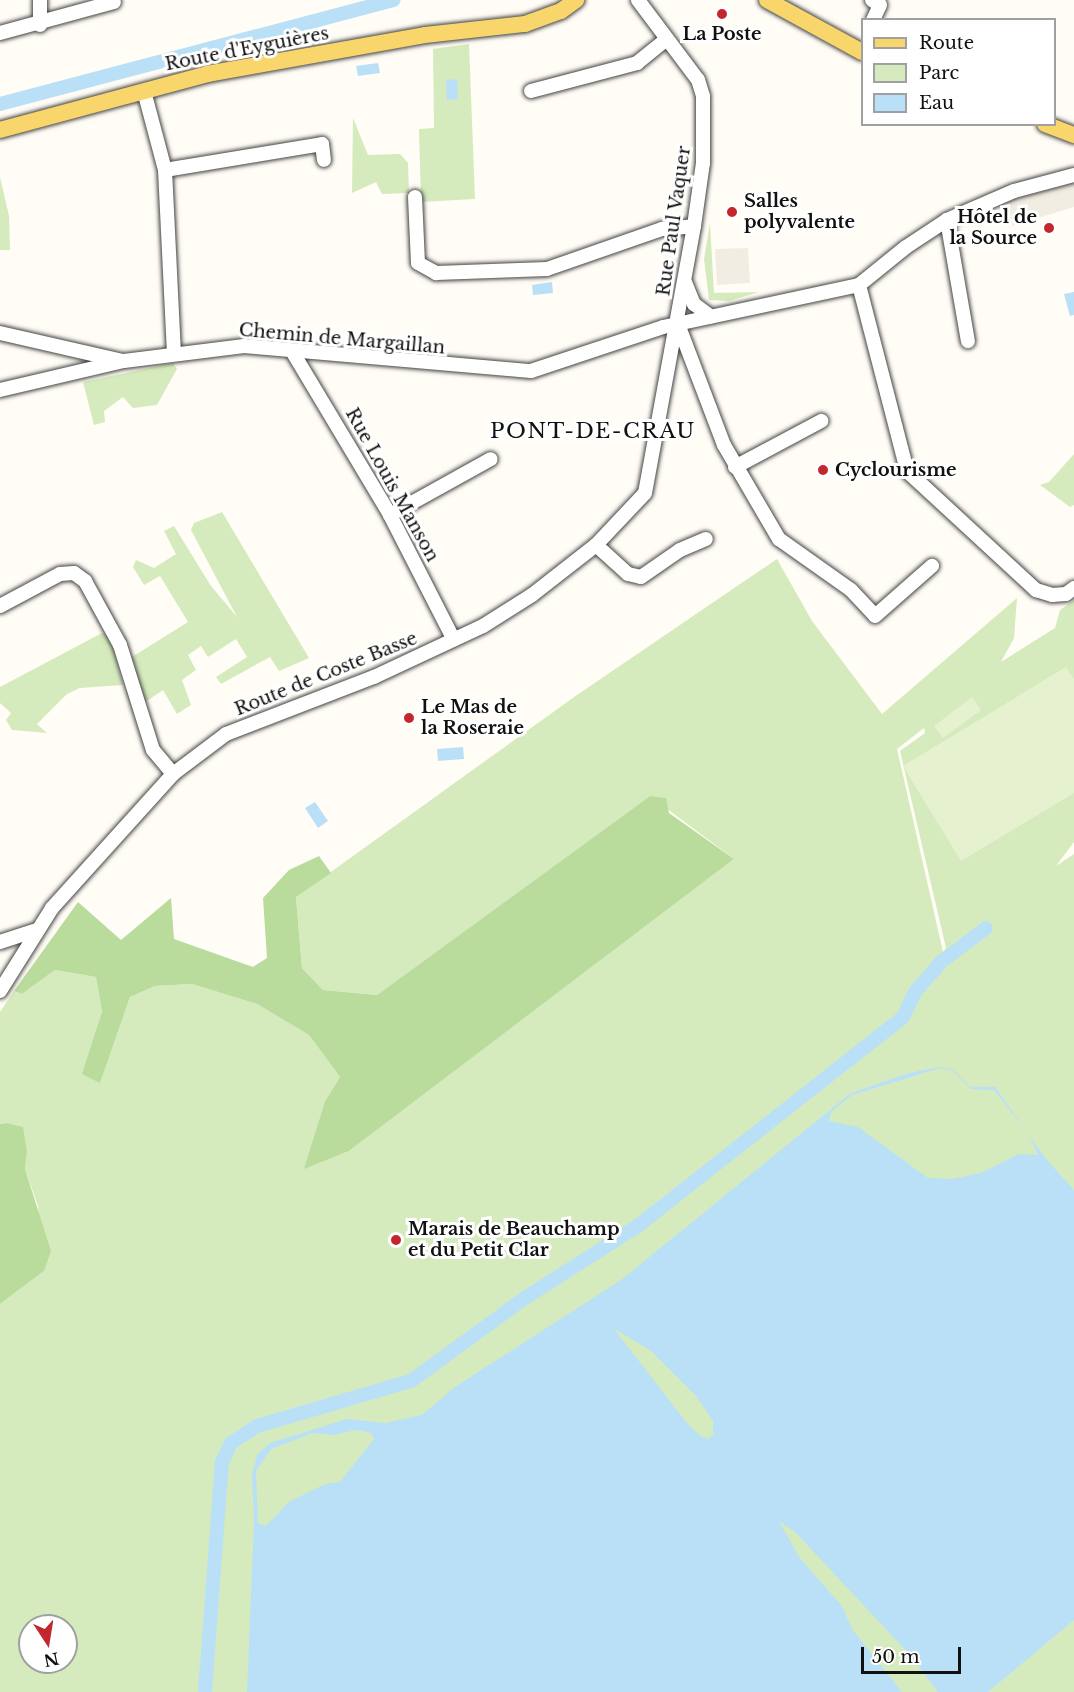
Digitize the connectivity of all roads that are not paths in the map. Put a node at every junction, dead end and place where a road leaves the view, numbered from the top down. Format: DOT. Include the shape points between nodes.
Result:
graph roads {
  1 [pos="40,0"];
  2 [pos="556,0"];
  3 [pos="576,0"];
  4 [pos="638,0"];
  5 [pos="767,0"];
  6 [pos="872,0"];
  7 [pos="114,2"];
  8 [pos="874,18"];
  9 [pos="40,24"];
  10 [pos="505,24"];
  11 [pos="0,33"];
  12 [pos="668,39"];
  13 [pos="861,47"];
  14 [pos="144,91"];
  15 [pos="531,91"];
  16 [pos="1050,126"];
  17 [pos="0,130"];
  18 [pos="1074,135"];
  19 [pos="324,160"];
  20 [pos="165,170"];
  21 [pos="1074,176"];
  22 [pos="415,197"];
  23 [pos="947,220"];
  24 [pos="694,226"];
  25 [pos="684,280"];
  26 [pos="859,285"];
  27 [pos="711,317"];
  28 [pos="678,324"];
  29 [pos="0,333"];
  30 [pos="968,341"];
  31 [pos="292,351"];
  32 [pos="174,354"];
  33 [pos="124,361"];
  34 [pos="0,390"];
  35 [pos="821,421"];
  36 [pos="491,459"];
  37 [pos="735,467"];
  38 [pos="390,515"];
  39 [pos="706,539"];
  40 [pos="596,545"];
  41 [pos="932,566"];
  42 [pos="1074,588"];
  43 [pos="0,606"];
  44 [pos="454,640"];
  45 [pos="172,774"];
  46 [pos="37,930"];
  47 [pos="0,942"];
  48 [pos="0,992"];
  1 -- 9 [label="street"];
  2 -- 10 [label="main road, Route d'Eyguières" via="538,12"];
  3 -- 10 [label="main road, Route d'Eyguières" via="544,18"];
  4 -- 12 [label="street, Rue Paul Vaquer"];
  5 -- 13 [label="main road"];
  6 -- 8 [label="street" via="880,5"];
  7 -- 9 [label="street"];
  9 -- 11 [label="street"];
  10 -- 14 [label="main road, Route d'Eyguières" via="207,74"];
  12 -- 15 [label="street" via="637,63"];
  12 -- 24 [label="street, Rue Paul Vaquer" via="698,80 703,96 703,163"];
  14 -- 17 [label="main road, Route d'Eyguières"];
  14 -- 20 [label="street"];
  16 -- 18 [label="main road"];
  19 -- 20 [label="street" via="322,144"];
  20 -- 32 [label="street"];
  21 -- 23 [label="street" via="1014,191"];
  22 -- 24 [label="street" via="418,263 436,273 547,269 663,229"];
  23 -- 26 [label="street"];
  23 -- 30 [label="street"];
  24 -- 25 [label="street, Rue Paul Vaquer"];
  25 -- 27 [label="street" via="694,304"];
  25 -- 28 [label="street, Rue Paul Vaquer"];
  26 -- 27 [label="street"];
  26 -- 42 [label="street" via="907,471 1036,590 1052,595 1066,594"];
  27 -- 28 [label="street"];
  28 -- 31 [label="street, Chemin de Margaillan" via="546,368 518,372"];
  28 -- 37 [label="street"];
  28 -- 40 [label="street, Route de Coste Basse" via="645,493"];
  29 -- 33 [label="street"];
  31 -- 32 [label="street, Chemin de Margaillan" via="244,346"];
  31 -- 38 [label="street, Rue Louis Manson"];
  32 -- 33 [label="street, Chemin de Margaillan"];
  33 -- 34 [label="street, Chemin de Margaillan"];
  35 -- 37 [label="street"];
  36 -- 38 [label="street"];
  37 -- 41 [label="street" via="779,539 851,590 875,615 883,613"];
  38 -- 44 [label="street, Rue Louis Manson"];
  39 -- 40 [label="street" via="680,550 640,577 628,574"];
  40 -- 44 [label="street, Route de Coste Basse" via="532,595"];
  43 -- 45 [label="street" via="60,574 74,573 85,581 120,645 153,750"];
  44 -- 45 [label="street, Route de Coste Basse" via="357,685 225,734"];
  45 -- 46 [label="street, Route de Coste Basse" via="65,893"];
  46 -- 47 [label="street"];
  46 -- 48 [label="street, Route de Coste Basse"];
}
